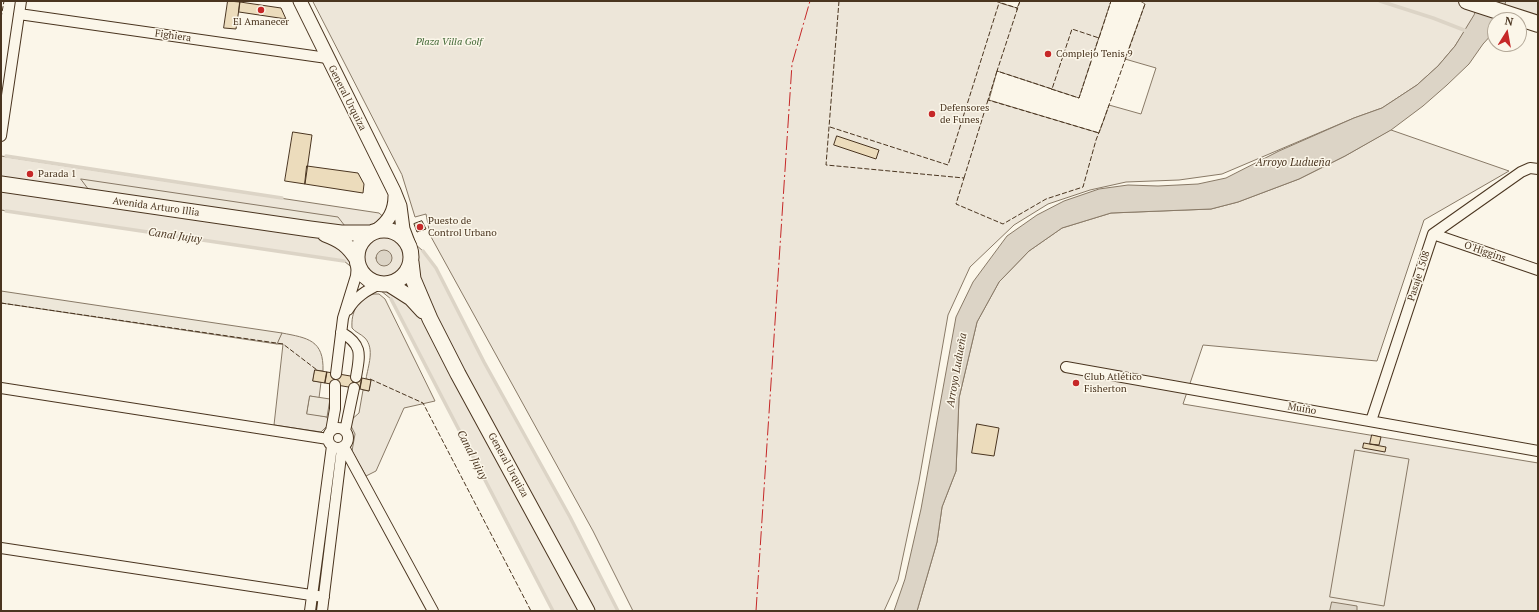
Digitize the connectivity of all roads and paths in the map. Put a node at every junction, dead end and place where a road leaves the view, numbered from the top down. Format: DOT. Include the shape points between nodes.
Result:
graph roads {
  1 [pos="21,1"];
  2 [pos="300,1"];
  3 [pos="1467,1"];
  4 [pos="19,14"];
  5 [pos="1532,22"];
  6 [pos="327,58"];
  7 [pos="1,136"];
  8 [pos="1538,169"];
  9 [pos="1,184"];
  10 [pos="395,194"];
  11 [pos="310,229"];
  12 [pos="374,232"];
  13 [pos="1433,234"];
  14 [pos="409,245"];
  15 [pos="357,261"];
  16 [pos="411,262"];
  17 [pos="1538,270"];
  18 [pos="385,284"];
  19 [pos="343,318"];
  20 [pos="430,319"];
  21 [pos="341,332"];
  22 [pos="1066,367"];
  23 [pos="336,374"];
  24 [pos="356,377"];
  25 [pos="335,385"];
  26 [pos="1,388"];
  27 [pos="354,388"];
  28 [pos="335,400"];
  29 [pos="351,403"];
  30 [pos="1371,421"];
  31 [pos="345,431"];
  32 [pos="336,442"];
  33 [pos="1538,451"];
  34 [pos="1,548"];
  35 [pos="312,595"];
  36 [pos="324,596"];
  37 [pos="310,611"];
  38 [pos="322,611"];
  39 [pos="433,611"];
  40 [pos="587,611"];
  1 -- 4 [label="street"];
  2 -- 6 [label="street, General Urquiza"];
  3 -- 5 [label="main road"];
  4 -- 6 [label="street, Fighiera"];
  4 -- 7 [label="street"];
  6 -- 10 [label="street, General Urquiza"];
  8 -- 13 [label="street" via="1530,168 1521,172"];
  9 -- 11 [label="main road, Avenida Arturo Illia"];
  10 -- 12 [label="street" via="394,207 389,219"];
  10 -- 14 [label="street, General Urquiza"];
  11 -- 12 [label="main road, Avenida Arturo Illia" via="341,233"];
  11 -- 15 [label="main road, Avenida Arturo Illia" via="340,240 349,247"];
  12 -- 14 [label="main road" via="396,232"];
  12 -- 15 [label="main road" via="361,243"];
  13 -- 17 [label="street, O'Higgins"];
  13 -- 30 [label="street, Pasaje 1508"];
  14 -- 16 [label="main road"];
  15 -- 18 [label="main road" via="372,282"];
  15 -- 19 [label="street" via="356,276"];
  16 -- 18 [label="main road" via="409,270 403,276 397,281"];
  16 -- 20 [label="main road, General Urquiza" via="413,279"];
  18 -- 19 [label="street" via="358,297"];
  18 -- 20 [label="main road, General Urquiza" via="411,298"];
  19 -- 21 [label="street"];
  20 -- 40 [label="main road, General Urquiza"];
  21 -- 23 [label="street"];
  21 -- 24 [label="street" via="351,338 358,347 360,354"];
  22 -- 30 [label="street, Muiño"];
  25 -- 28 [label="street"];
  26 -- 32 [label="street"];
  27 -- 29 [label="street"];
  28 -- 29 [label="street"];
  28 -- 32 [label="street"];
  29 -- 31 [label="street"];
  30 -- 33 [label="street, Muiño"];
  31 -- 32 [label="street" via="348,439"];
  31 -- 32 [label="street" via="336,429"];
  32 -- 35 [label="street"];
  32 -- 36 [label="street"];
  32 -- 39 [label="street"];
  34 -- 35 [label="street"];
  35 -- 36 [label="street"];
  35 -- 37 [label="street"];
  36 -- 38 [label="street"];
}
